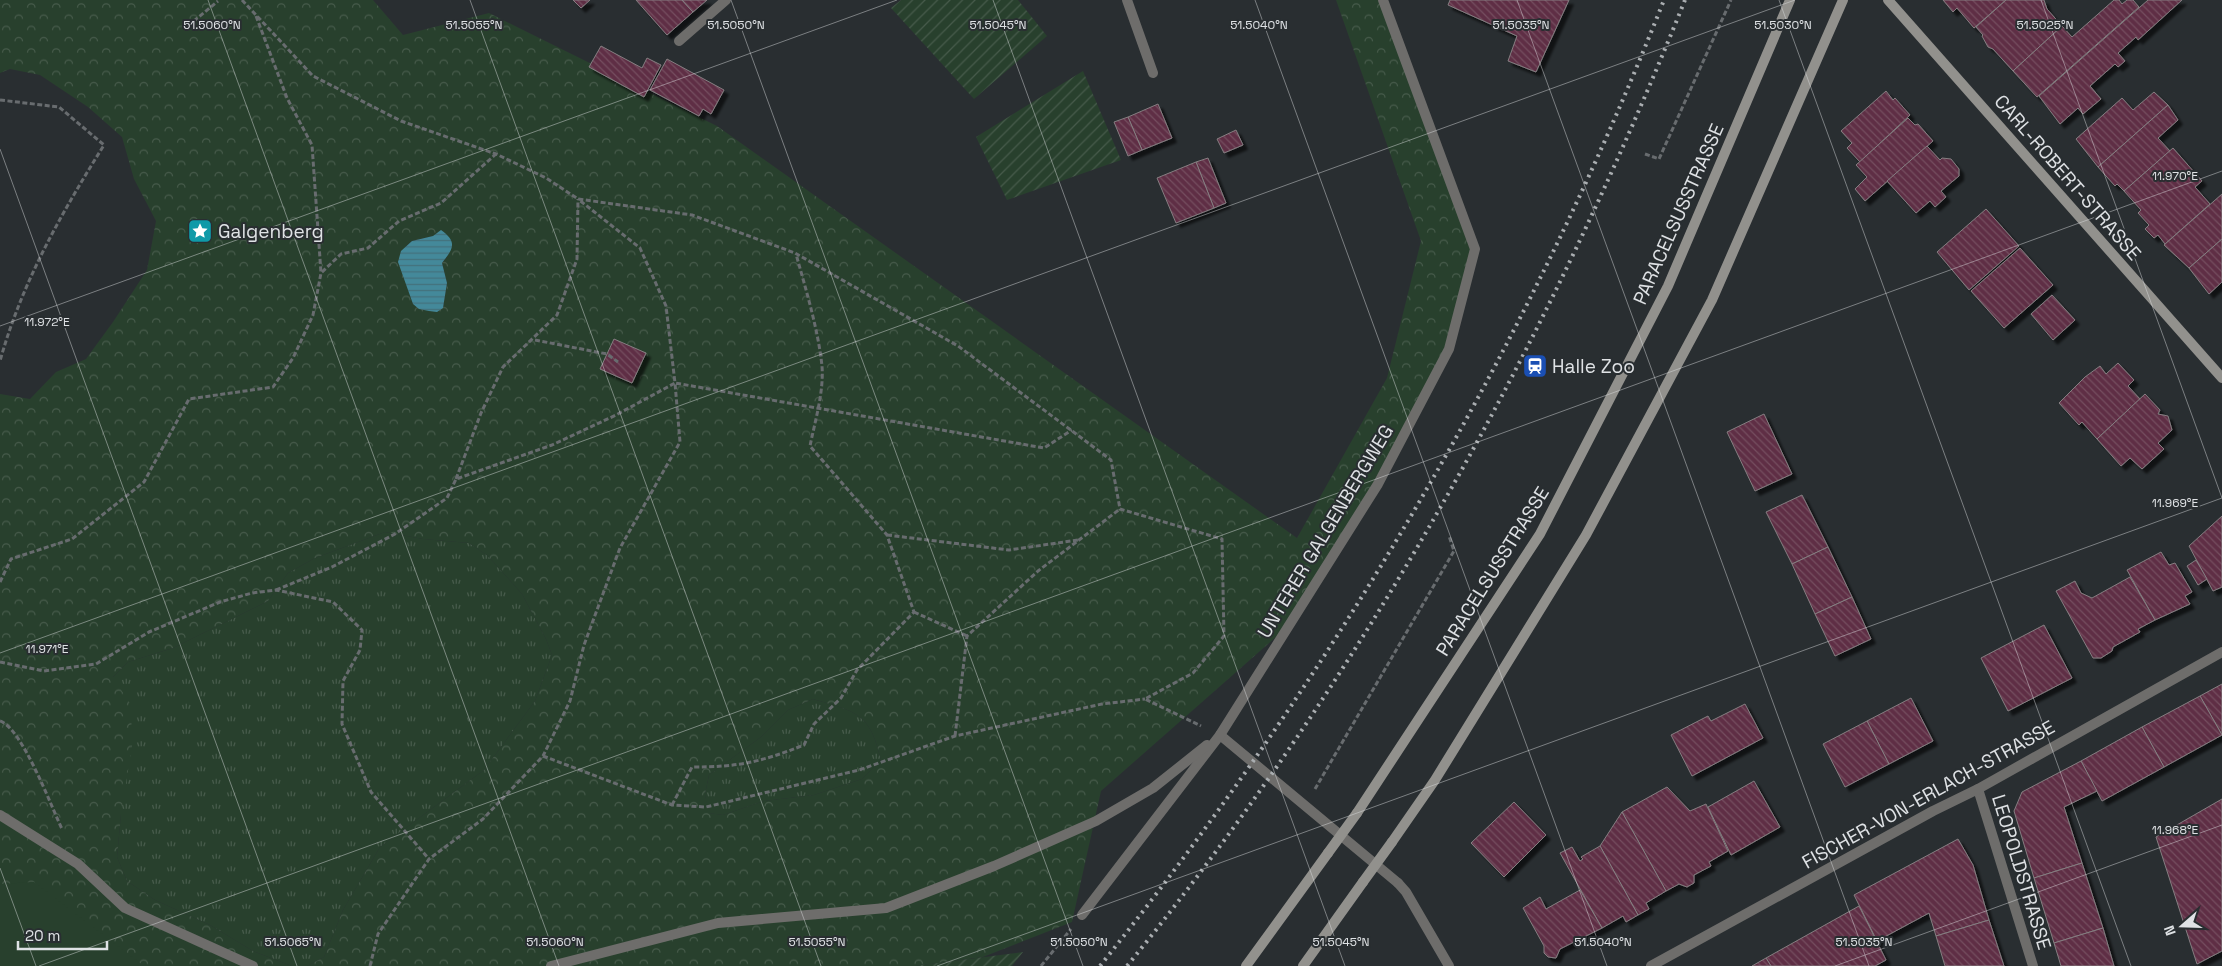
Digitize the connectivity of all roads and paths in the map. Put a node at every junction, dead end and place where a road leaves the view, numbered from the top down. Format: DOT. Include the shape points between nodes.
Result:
graph roads {
  1 [pos="212,0"];
  2 [pos="242,0"];
  3 [pos="726,0"];
  4 [pos="1126,0"];
  5 [pos="1383,0"];
  6 [pos="1731,0"];
  7 [pos="1790,0"];
  8 [pos="1843,0"];
  9 [pos="1888,0"];
  10 [pos="219,1"];
  11 [pos="255,14"];
  12 [pos="188,26"];
  13 [pos="679,41"];
  14 [pos="1153,73"];
  15 [pos="0,100"];
  16 [pos="496,154"];
  17 [pos="1645,154"];
  18 [pos="578,199"];
  19 [pos="795,253"];
  20 [pos="321,273"];
  21 [pos="534,339"];
  22 [pos="0,361"];
  23 [pos="618,362"];
  24 [pos="2222,378"];
  25 [pos="675,383"];
  26 [pos="818,409"];
  27 [pos="1072,430"];
  28 [pos="456,479"];
  29 [pos="1120,509"];
  30 [pos="887,535"];
  31 [pos="1449,536"];
  32 [pos="1079,540"];
  33 [pos="0,582"];
  34 [pos="276,590"];
  35 [pos="914,612"];
  36 [pos="967,636"];
  37 [pos="2222,652"];
  38 [pos="0,662"];
  39 [pos="1145,699"];
  40 [pos="0,721"];
  41 [pos="1220,735"];
  42 [pos="955,736"];
  43 [pos="543,756"];
  44 [pos="1978,789"];
  45 [pos="672,805"];
  46 [pos="1306,805"];
  47 [pos="0,815"];
  48 [pos="64,833"];
  49 [pos="429,859"];
  50 [pos="1082,915"];
  51 [pos="253,966"];
  52 [pos="370,966"];
  53 [pos="551,966"];
  54 [pos="1041,966"];
  55 [pos="1246,966"];
  56 [pos="1303,966"];
  57 [pos="1449,966"];
  58 [pos="1651,966"];
  59 [pos="2033,966"];
  1 -- 10 [label="path"];
  2 -- 11 [label="path"];
  3 -- 13 [label="street"];
  4 -- 14 [label="street"];
  5 -- 41 [label="street, UNTERER GALGENBERGWEG" via="1475,250 1449,349 1378,484"];
  6 -- 17 [label="path" via="1659,158"];
  7 -- 55 [label="main road, PARACELSUSSTRASSE, bridge" via="1668,286 1540,534 1357,813"];
  8 -- 56 [label="main road, bridge" via="1712,300 1590,527 1435,780"];
  9 -- 24 [label="main road, CARL-ROBERT-STRASSE"];
  10 -- 12 [label="path"];
  11 -- 16 [label="path" via="313,76 400,121"];
  11 -- 20 [label="path" via="287,98 312,145"];
  15 -- 22 [label="path" via="58,107 104,145 58,220 30,275"];
  16 -- 18 [label="path" via="546,178"];
  16 -- 20 [label="path" via="441,203 399,221 368,248 341,254"];
  18 -- 19 [label="path" via="692,215"];
  18 -- 21 [label="path" via="577,259 557,315"];
  18 -- 25 [label="path" via="640,248 666,306"];
  19 -- 26 [label="path" via="822,368"];
  19 -- 27 [label="path" via="958,346"];
  20 -- 33 [label="path" via="313,315 293,358 273,387 189,399 144,482 72,539 11,559"];
  21 -- 23 [label="path" via="607,354"];
  21 -- 28 [label="path" via="503,367 480,413"];
  25 -- 26 [label="path"];
  25 -- 28 [label="path" via="616,416 552,445"];
  25 -- 43 [label="path" via="680,442 620,548 584,645 570,701"];
  26 -- 27 [label="path" via="1044,448"];
  26 -- 30 [label="path" via="810,446"];
  27 -- 29 [label="path" via="1111,460"];
  28 -- 34 [label="path" via="448,498 395,534 332,567"];
  29 -- 32 [label="path"];
  29 -- 39 [label="path" via="1222,539 1224,636 1193,673"];
  30 -- 32 [label="path" via="1009,550"];
  30 -- 35 [label="path"];
  31 -- 46 [label="path" via="1454,551"];
  32 -- 36 [label="path" via="1038,571"];
  34 -- 38 [label="path" via="220,602 149,632 96,664 44,671"];
  34 -- 49 [label="path" via="333,602 362,630 360,650 342,681 342,724 371,792"];
  35 -- 36 [label="path"];
  35 -- 45 [label="path" via="857,670 841,698 814,724 804,745 764,760 728,767 692,767"];
  36 -- 42 [label="path"];
  37 -- 44 [label="street, FISCHER-VON-ERLACH-STRASSE"];
  39 -- 41 [label="path"];
  39 -- 42 [label="path" via="1102,704"];
  40 -- 48 [label="path" via="6,723 24,746"];
  41 -- 46 [label="street"];
  41 -- 50 [label="street, UNTERER GALGENBERGWEG"];
  41 -- 53 [label="street, UNTERER GALGENBERGWEG" via="1153,788 1096,821 994,866 886,908 718,923"];
  42 -- 45 [label="path" via="859,770 706,807"];
  43 -- 45 [label="path"];
  43 -- 49 [label="path" via="483,819"];
  44 -- 58 [label="street, FISCHER-VON-ERLACH-STRASSE"];
  44 -- 59 [label="street, LEOPOLDSTRASSE"];
  46 -- 57 [label="street" via="1406,892"];
  47 -- 51 [label="street" via="78,864 125,908"];
  49 -- 52 [label="path" via="378,934"];
  50 -- 54 [label="path"];
}
